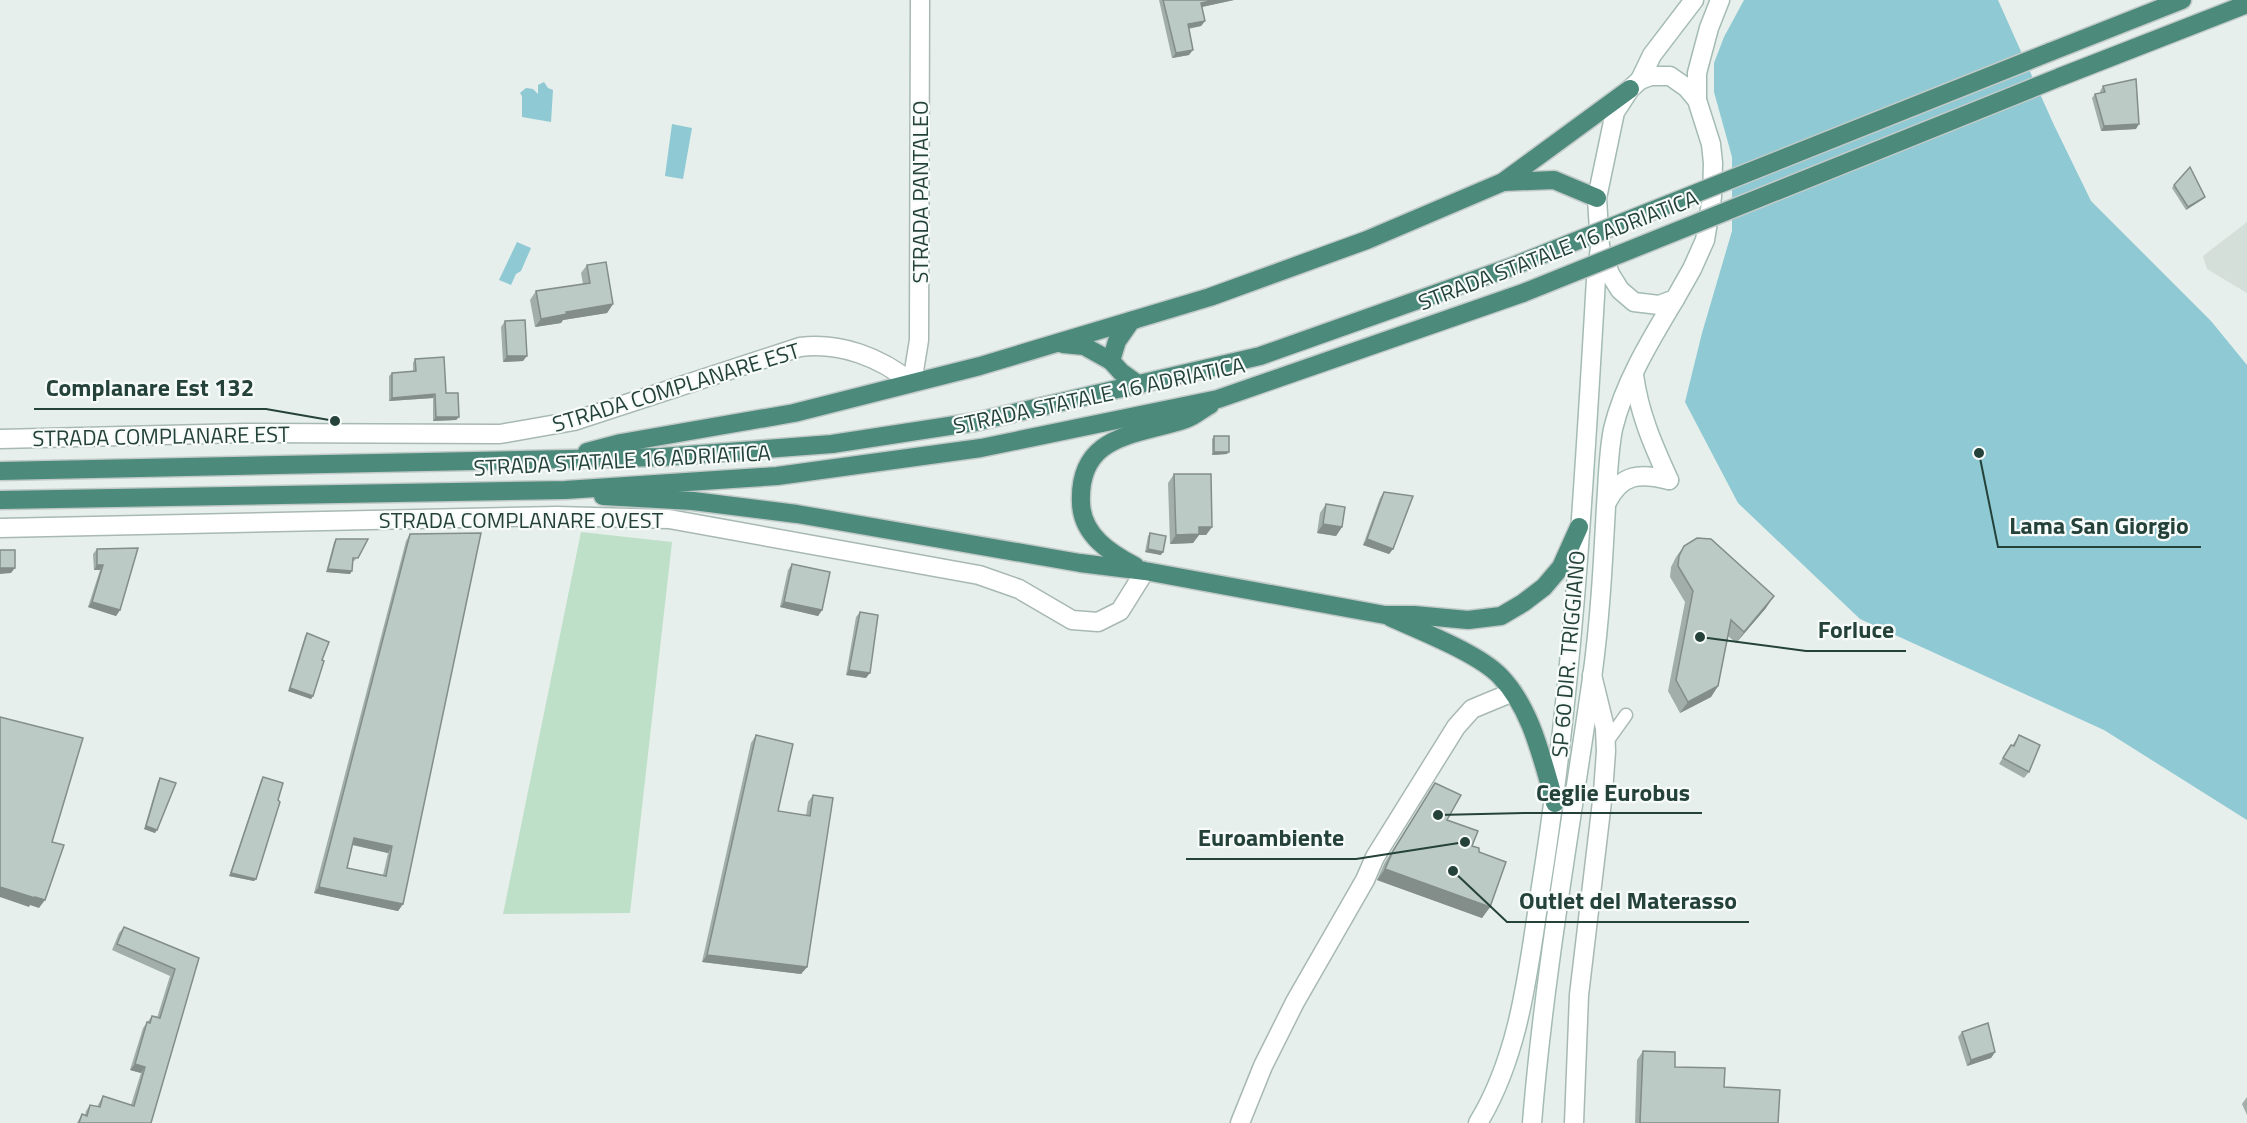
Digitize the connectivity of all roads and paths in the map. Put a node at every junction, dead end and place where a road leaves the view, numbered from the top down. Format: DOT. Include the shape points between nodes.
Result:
graph roads {
  1 [pos="920,0"];
  2 [pos="1694,0"];
  3 [pos="1720,0"];
  4 [pos="2181,0"];
  5 [pos="2247,4"];
  6 [pos="1635,85"];
  7 [pos="1697,100"];
  8 [pos="1503,182"];
  9 [pos="1597,198"];
  10 [pos="1600,247"];
  11 [pos="1675,299"];
  12 [pos="1145,317"];
  13 [pos="1053,343"];
  14 [pos="1111,362"];
  15 [pos="1634,375"];
  16 [pos="912,382"];
  17 [pos="1139,385"];
  18 [pos="1218,399"];
  19 [pos="0,439"];
  20 [pos="560,460"];
  21 [pos="0,471"];
  22 [pos="565,490"];
  23 [pos="0,500"];
  24 [pos="1607,503"];
  25 [pos="0,528"];
  26 [pos="1579,528"];
  27 [pos="1145,571"];
  28 [pos="1385,615"];
  29 [pos="1592,674"];
  30 [pos="1513,692"];
  31 [pos="1626,715"];
  32 [pos="1606,743"];
  33 [pos="1555,803"];
  34 [pos="1240,1123"];
  35 [pos="1478,1123"];
  36 [pos="1532,1123"];
  37 [pos="1574,1123"];
  1 -- 16 [label="street, STRADA PANTALEO" via="919,340"];
  2 -- 6 [label="street" via="1652,55"];
  3 -- 7 [label="street" via="1697,73"];
  4 -- 17 [label="highway, STRADA STATALE 16 ADRIATICA, bridge" via="1511,267 1260,356"];
  5 -- 18 [label="highway, STRADA STATALE 16 ADRIATICA, bridge" via="1523,293"];
  6 -- 7 [label="street" via="1651,76 1670,76"];
  6 -- 8 [label="highway"];
  6 -- 9 [label="street" via="1615,112"];
  7 -- 11 [label="street" via="1711,144 1712,197 1705,240"];
  8 -- 9 [label="highway" via="1554,180"];
  8 -- 12 [label="highway" via="1357,244"];
  9 -- 10 [label="street"];
  10 -- 11 [label="street" via="1620,290 1634,302 1659,305"];
  10 -- 26 [label="street, SP 60 DIR. TRIGGIANO"];
  11 -- 15 [label="street"];
  12 -- 13 [label="highway"];
  12 -- 14 [label="highway" via="1131,321 1117,341"];
  13 -- 14 [label="highway" via="1084,346"];
  13 -- 16 [label="highway"];
  14 -- 17 [label="highway"];
  15 -- 24 [label="street" via="1614,428 1608,459"];
  15 -- 24 [label="street" via="1646,430 1669,480 1652,476 1626,480 1617,485"];
  16 -- 19 [label="street, STRADA COMPLANARE EST" via="865,356 821,344 800,347 574,421 500,434"];
  16 -- 20 [label="highway" via="794,413 621,442"];
  17 -- 20 [label="highway, STRADA STATALE 16 ADRIATICA" via="975,422 832,444"];
  18 -- 22 [label="highway, STRADA STATALE 16 ADRIATICA" via="981,448 788,475"];
  18 -- 27 [label="highway" via="1189,418 1122,436 1102,448 1087,467 1080,488 1081,511 1091,533 1105,548"];
  20 -- 21 [label="highway, STRADA STATALE 16 ADRIATICA"];
  22 -- 23 [label="highway, STRADA STATALE 16 ADRIATICA"];
  22 -- 27 [label="highway" via="797,514"];
  24 -- 29 [label="street"];
  25 -- 27 [label="street, STRADA COMPLANARE OVEST" via="545,516 669,519 979,575 1019,589 1072,620 1098,622 1120,611"];
  26 -- 28 [label="highway" via="1561,567 1544,587 1500,616 1468,620"];
  26 -- 33 [label="street, SP 60 DIR. TRIGGIANO"];
  27 -- 28 [label="highway"];
  28 -- 30 [label="highway" via="1488,666"];
  29 -- 32 [label="street"];
  29 -- 36 [label="street" via="1541,1023"];
  30 -- 33 [label="highway" via="1522,707"];
  30 -- 34 [label="street" via="1472,710 1456,727 1375,856 1295,1002"];
  31 -- 32 [label="lane"];
  32 -- 37 [label="street" via="1579,995"];
  33 -- 35 [label="street, SP 60 DIR. TRIGGIANO" via="1512,1045 1492,1100"];
}
